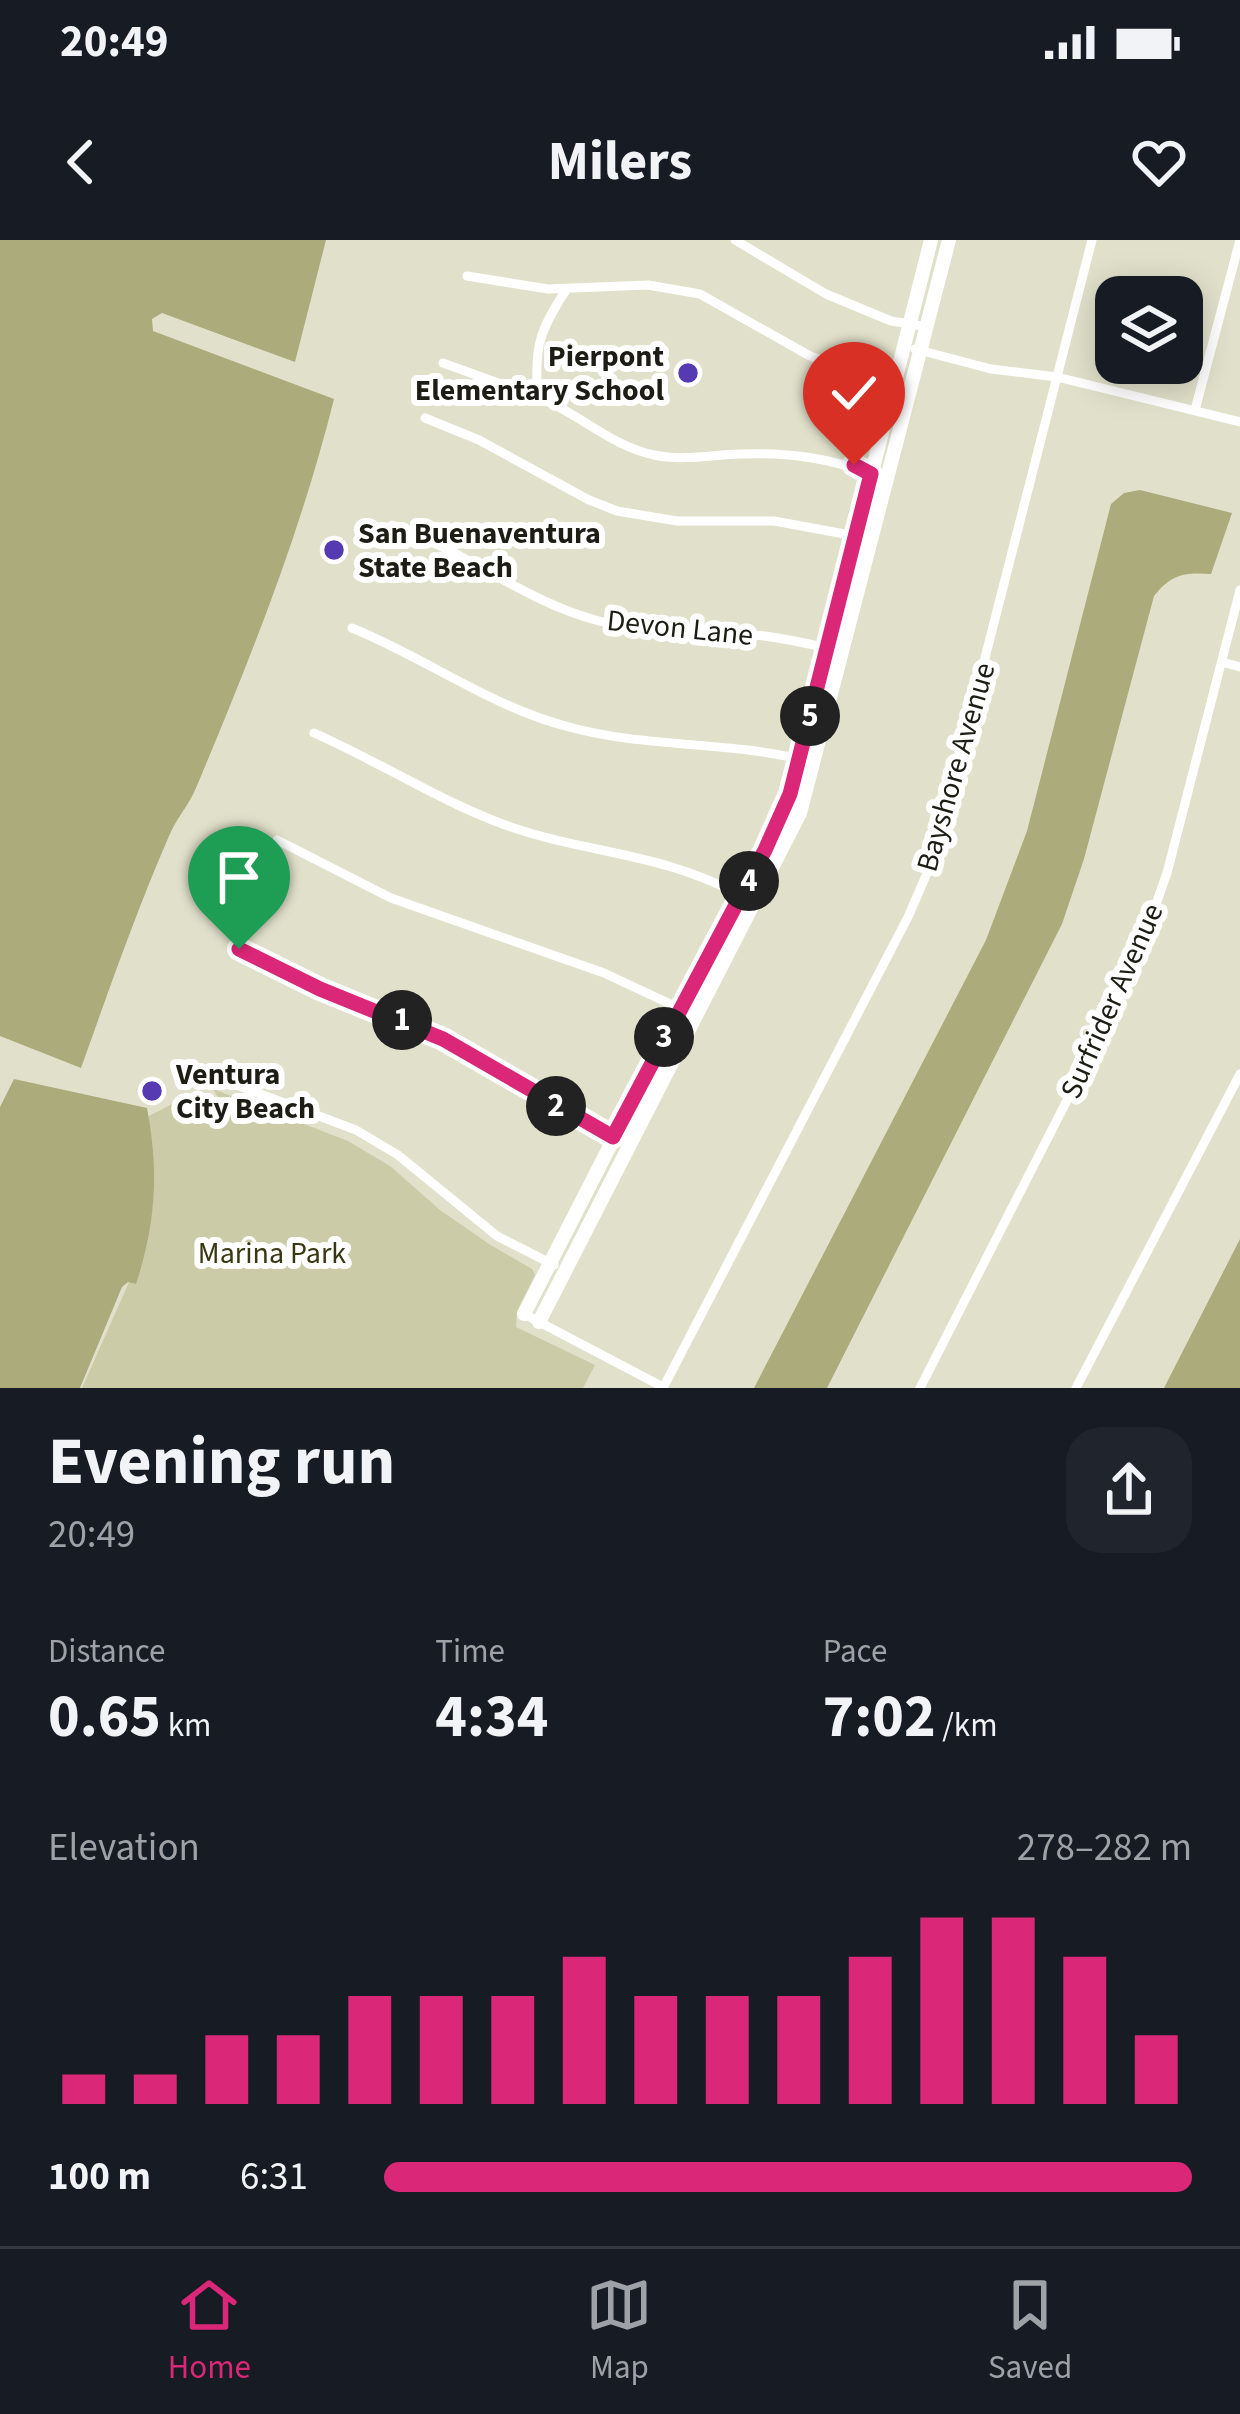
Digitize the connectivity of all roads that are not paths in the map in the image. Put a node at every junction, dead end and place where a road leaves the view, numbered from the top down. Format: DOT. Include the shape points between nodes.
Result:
graph roads {
  1 [pos="735,240"];
  2 [pos="931,240"];
  3 [pos="949,240"];
  4 [pos="1092,240"];
  5 [pos="1240,240"];
  6 [pos="1236,273"];
  7 [pos="466,276"];
  8 [pos="566,290"];
  9 [pos="910,322"];
  10 [pos="928,327"];
  11 [pos="904,346"];
  12 [pos="922,351"];
  13 [pos="443,363"];
  14 [pos="1057,377"];
  15 [pos="894,385"];
  16 [pos="912,390"];
  17 [pos="537,397"];
  18 [pos="1196,410"];
  19 [pos="425,418"];
  20 [pos="1240,422"];
  21 [pos="871,474"];
  22 [pos="887,479"];
  23 [pos="392,525"];
  24 [pos="854,535"];
  25 [pos="872,540"];
  26 [pos="1240,590"];
  27 [pos="352,628"];
  28 [pos="828,649"];
  29 [pos="844,652"];
  30 [pos="1222,662"];
  31 [pos="1240,667"];
  32 [pos="314,733"];
  33 [pos="799,759"];
  34 [pos="815,763"];
  35 [pos="277,840"];
  36 [pos="748,899"];
  37 [pos="239,949"];
  38 [pos="679,1008"];
  39 [pos="697,1017"];
  40 [pos="1240,1074"];
  41 [pos="205,1080"];
  42 [pos="613,1137"];
  43 [pos="629,1146"];
  44 [pos="549,1262"];
  45 [pos="565,1271"];
  46 [pos="524,1314"];
  47 [pos="539,1322"];
  48 [pos="663,1388"];
  49 [pos="920,1388"];
  50 [pos="1076,1388"];
  1 -- 9 [label="street" via="826,294"];
  2 -- 9 [label="street"];
  3 -- 10 [label="street"];
  4 -- 14 [label="street, Bayshore Avenue"];
  5 -- 6 [label="street"];
  6 -- 18 [label="street"];
  7 -- 8 [label="street"];
  8 -- 15 [label="street" via="648,285 700,294 810,356"];
  8 -- 17 [label="street" via="540,334"];
  9 -- 10 [label="street"];
  9 -- 11 [label="street"];
  10 -- 12 [label="street"];
  11 -- 12 [label="street"];
  11 -- 15 [label="street"];
  12 -- 14 [label="street"];
  12 -- 16 [label="street"];
  13 -- 17 [label="street"];
  14 -- 18 [label="street"];
  14 -- 48 [label="street, Bayshore Avenue" via="934,857"];
  15 -- 16 [label="street"];
  15 -- 21 [label="street"];
  16 -- 22 [label="street"];
  17 -- 21 [label="street" via="657,456 820,457"];
  18 -- 20 [label="street"];
  19 -- 24 [label="street" via="617,511 677,521 774,520"];
  21 -- 22 [label="street"];
  21 -- 24 [label="street"];
  22 -- 25 [label="street"];
  23 -- 28 [label="street, Devon Lane" via="597,621"];
  24 -- 25 [label="street"];
  24 -- 28 [label="street"];
  25 -- 29 [label="street"];
  26 -- 30 [label="street, Surfrider Avenue"];
  27 -- 33 [label="street" via="564,726"];
  28 -- 29 [label="street, Devon Lane"];
  28 -- 33 [label="street"];
  29 -- 34 [label="street"];
  30 -- 31 [label="street"];
  30 -- 49 [label="street, Surfrider Avenue" via="1168,873 1131,975"];
  32 -- 36 [label="street" via="483,817 668,863"];
  33 -- 34 [label="street"];
  33 -- 36 [label="street"];
  34 -- 36 [label="street" via="800,812"];
  35 -- 38 [label="street" via="391,898"];
  36 -- 38 [label="street"];
  36 -- 39 [label="street"];
  37 -- 42 [label="street" via="443,1039"];
  38 -- 39 [label="street"];
  38 -- 42 [label="street"];
  39 -- 43 [label="street"];
  40 -- 50 [label="street"];
  41 -- 44 [label="street" via="221,1078 356,1130 497,1236"];
  42 -- 43 [label="street"];
  42 -- 44 [label="street"];
  43 -- 45 [label="street"];
  44 -- 45 [label="street"];
  44 -- 46 [label="street"];
  45 -- 47 [label="street"];
  46 -- 47 [label="street"];
  47 -- 48 [label="street"];
}
